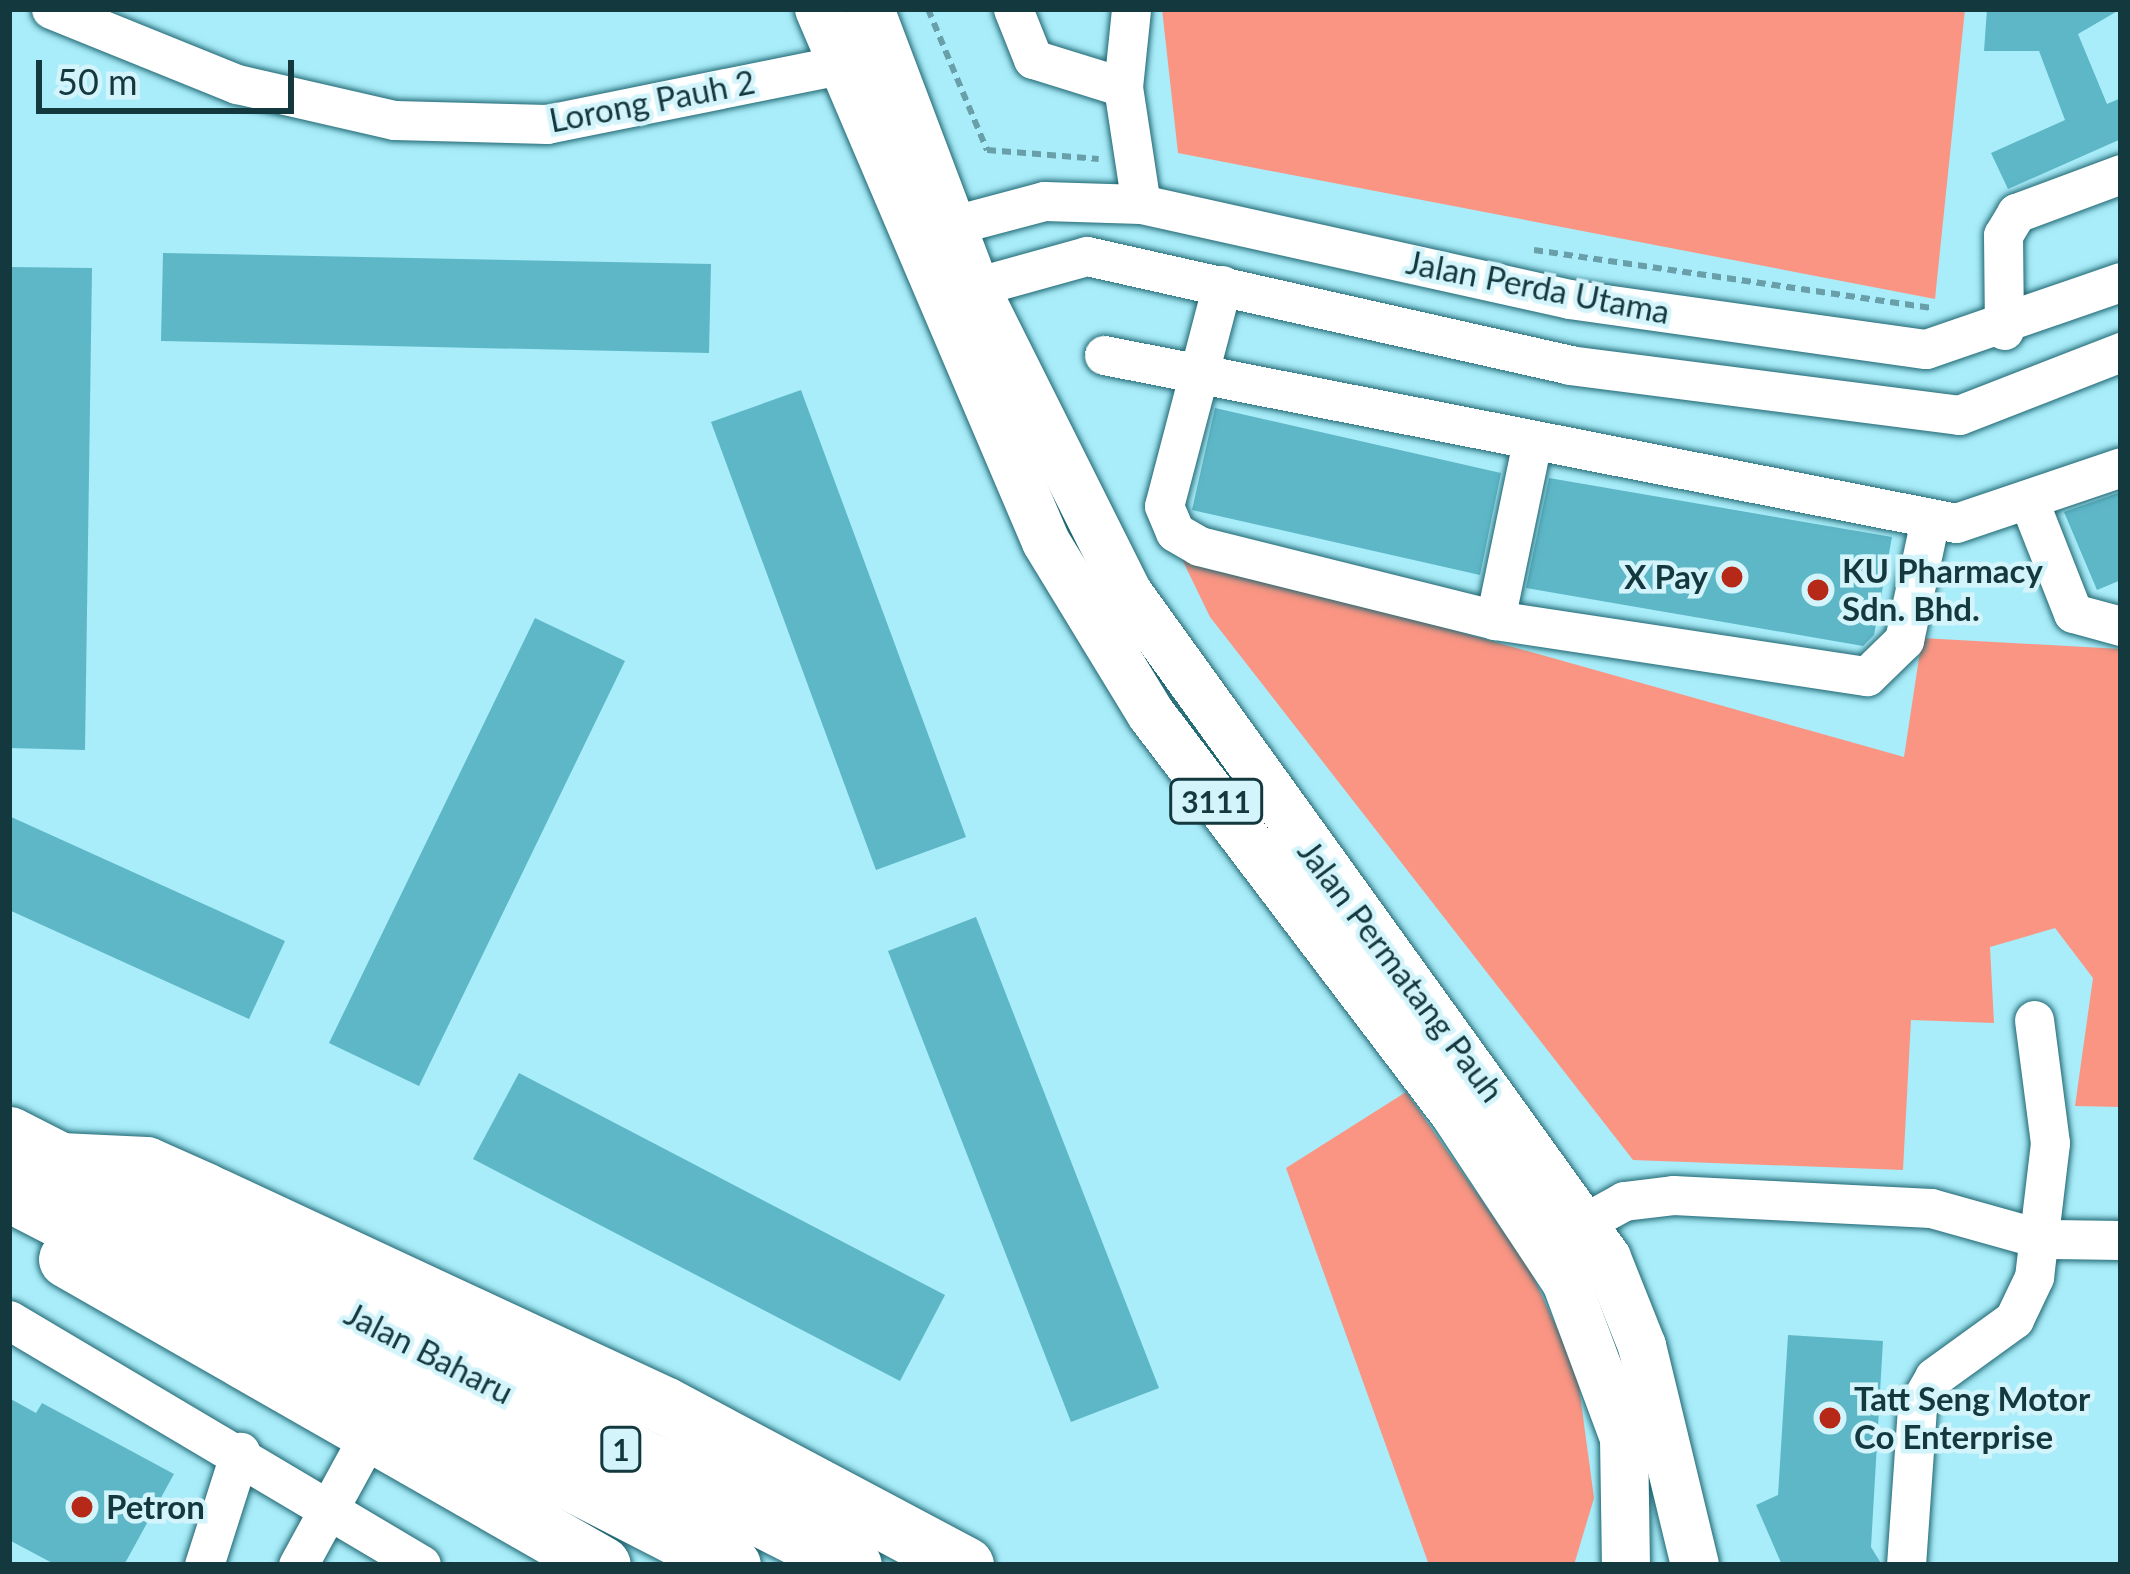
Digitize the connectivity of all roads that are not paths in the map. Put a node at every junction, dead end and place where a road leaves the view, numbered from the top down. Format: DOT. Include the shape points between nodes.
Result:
graph roads {
  1 [pos="51,9"];
  2 [pos="819,9"];
  3 [pos="870,9"];
  4 [pos="1013,9"];
  5 [pos="1131,9"];
  6 [pos="839,64"];
  7 [pos="1123,87"];
  8 [pos="2121,174"];
  9 [pos="1142,204"];
  10 [pos="950,226"];
  11 [pos="2121,281"];
  12 [pos="1222,285"];
  13 [pos="975,287"];
  14 [pos="2004,330"];
  15 [pos="2121,352"];
  16 [pos="1104,355"];
  17 [pos="1198,376"];
  18 [pos="1532,442"];
  19 [pos="2121,467"];
  20 [pos="2030,504"];
  21 [pos="1930,520"];
  22 [pos="1495,620"];
  23 [pos="2121,626"];
  24 [pos="2034,1020"];
  25 [pos="9,1135"];
  26 [pos="36,1188"];
  27 [pos="1586,1222"];
  28 [pos="2042,1239"];
  29 [pos="2121,1240"];
  30 [pos="9,1320"];
  31 [pos="376,1355"];
  32 [pos="367,1439"];
  33 [pos="240,1452"];
  34 [pos="328,1501"];
  35 [pos="365,1549"];
  36 [pos="204,1565"];
  37 [pos="298,1565"];
  38 [pos="421,1565"];
  39 [pos="602,1565"];
  40 [pos="732,1565"];
  41 [pos="853,1565"];
  42 [pos="965,1565"];
  43 [pos="1626,1565"];
  44 [pos="1695,1565"];
  45 [pos="1906,1565"];
  1 -- 6 [label="street, Lorong Pauh 2" via="237,84 394,119 547,124"];
  2 -- 6 [label="main road, Jalan Permatang Pauh / 3111"];
  3 -- 10 [label="main road, Jalan Permatang Pauh / 3111"];
  4 -- 7 [label="street" via="1033,59"];
  5 -- 7 [label="street"];
  6 -- 43 [label="main road, Jalan Permatang Pauh / 3111" via="966,371 1108,649 1454,1113 1566,1282 1624,1438"];
  7 -- 9 [label="street"];
  8 -- 14 [label="street" via="2016,213 2003,235"];
  9 -- 10 [label="street, Jalan Perda Utama" via="1044,201"];
  9 -- 14 [label="street, Jalan Perda Utama" via="1569,299 1926,349"];
  10 -- 13 [label="main road, Jalan Permatang Pauh / 3111"];
  11 -- 14 [label="street, Jalan Perda Utama"];
  12 -- 13 [label="street, Jalan Perda Utama" via="1087,256"];
  12 -- 15 [label="street, Jalan Perda Utama" via="1569,365 1959,415"];
  12 -- 17 [label="street"];
  13 -- 27 [label="main road, Jalan Permatang Pauh / 3111" via="1090,526 1174,668"];
  16 -- 17 [label="street"];
  17 -- 18 [label="street"];
  17 -- 22 [label="street" via="1164,506 1175,532"];
  18 -- 21 [label="street"];
  18 -- 22 [label="street"];
  19 -- 20 [label="street"];
  20 -- 21 [label="street"];
  20 -- 23 [label="street" via="2073,613"];
  21 -- 22 [label="street" via="1904,640 1867,676"];
  24 -- 28 [label="street" via="2050,1142"];
  25 -- 26 [label="highway, Jalan Baharu / 1"];
  26 -- 31 [label="highway, Jalan Baharu / 1"];
  26 -- 32 [label="highway" via="74,1271"];
  26 -- 42 [label="highway" via="165,1174 664,1406"];
  27 -- 28 [label="street" via="1624,1201 1672,1195 1931,1208"];
  27 -- 44 [label="main road, Jalan Permatang Pauh / 3111" via="1642,1346"];
  28 -- 29 [label="street"];
  28 -- 45 [label="street" via="2014,1319 1934,1377 1916,1407"];
  30 -- 33 [label="street"];
  31 -- 40 [label="highway, Jalan Baharu / 1"];
  31 -- 41 [label="highway, Jalan Baharu / 1"];
  32 -- 34 [label="street"];
  32 -- 39 [label="highway"];
  33 -- 34 [label="street"];
  33 -- 36 [label="street"];
  34 -- 35 [label="street"];
  34 -- 37 [label="street"];
  35 -- 38 [label="street"];
}
